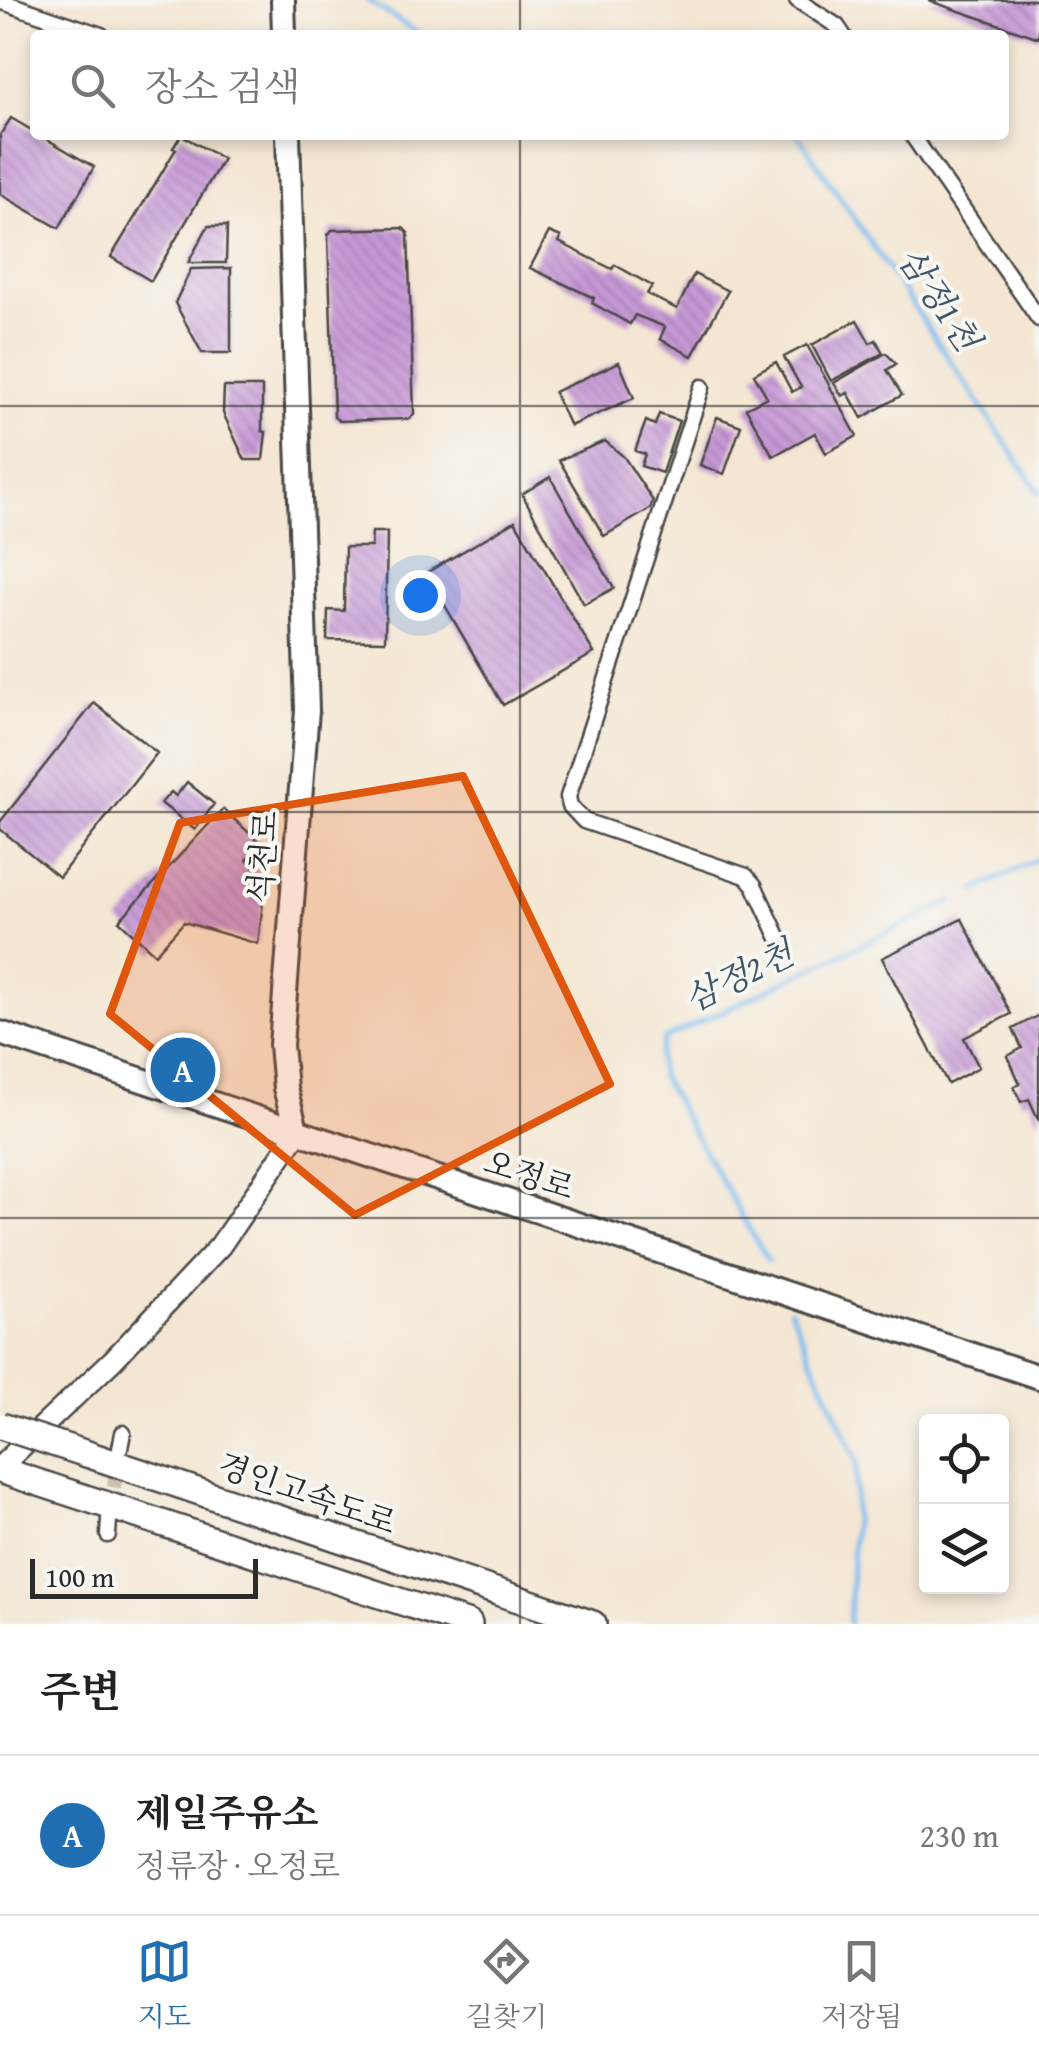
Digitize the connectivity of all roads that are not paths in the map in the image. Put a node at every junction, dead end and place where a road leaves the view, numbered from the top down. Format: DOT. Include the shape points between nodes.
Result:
graph roads {
  1 [pos="283,0"];
  2 [pos="797,0"];
  3 [pos="0,1"];
  4 [pos="86,30"];
  5 [pos="284,30"];
  6 [pos="840,30"];
  7 [pos="288,140"];
  8 [pos="915,140"];
  9 [pos="1039,319"];
  10 [pos="702,387"];
  11 [pos="784,949"];
  12 [pos="0,1033"];
  13 [pos="297,1133"];
  14 [pos="1039,1377"];
  15 [pos="0,1426"];
  16 [pos="0,1469"];
  17 [pos="109,1519"];
  18 [pos="108,1535"];
  19 [pos="469,1624"];
  20 [pos="593,1624"];
  1 -- 5 [label="main road"];
  2 -- 6 [label="street"];
  3 -- 4 [label="street"];
  7 -- 13 [label="main road, 석천로" via="307,710 281,1045"];
  8 -- 9 [label="street"];
  10 -- 11 [label="street" via="568,796 584,821 746,876"];
  12 -- 13 [label="main road, 오정로"];
  13 -- 14 [label="main road, 오정로"];
  13 -- 16 [label="street" via="220,1246"];
  15 -- 20 [label="highway, 경인고속도로, bridge"];
  16 -- 19 [label="highway"];
  17 -- 18 [label="street"];
}
